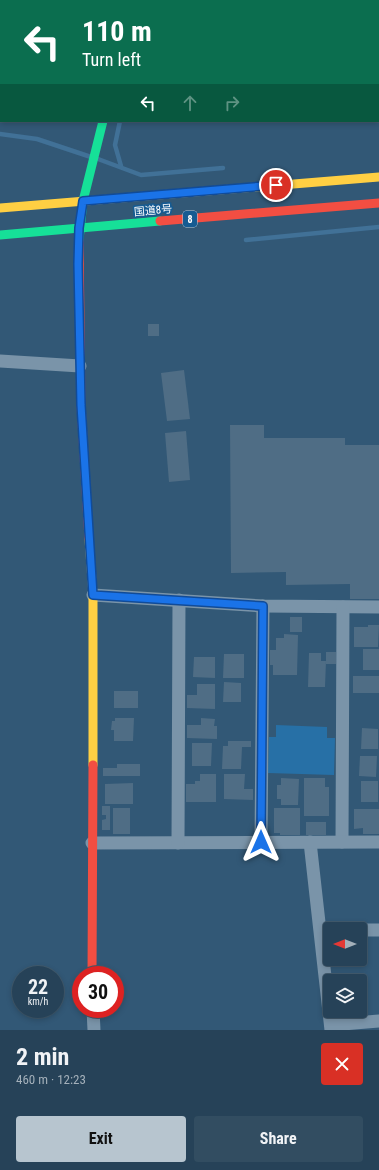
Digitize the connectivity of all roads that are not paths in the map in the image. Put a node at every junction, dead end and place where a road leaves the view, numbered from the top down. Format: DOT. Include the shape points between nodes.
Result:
graph roads {
  1 [pos="103,122"];
  2 [pos="379,177"];
  3 [pos="83,201"];
  4 [pos="379,203"];
  5 [pos="0,208"];
  6 [pos="79,228"];
  7 [pos="0,235"];
  8 [pos="0,361"];
  9 [pos="80,366"];
  10 [pos="93,595"];
  11 [pos="179,600"];
  12 [pos="263,606"];
  13 [pos="343,607"];
  14 [pos="379,607"];
  15 [pos="261,842"];
  16 [pos="310,842"];
  17 [pos="342,842"];
  18 [pos="379,842"];
  19 [pos="92,843"];
  20 [pos="178,843"];
  21 [pos="324,922"];
  22 [pos="367,930"];
  23 [pos="379,930"];
  24 [pos="92,966"];
  25 [pos="327,966"];
  26 [pos="93,1018"];
  27 [pos="379,1021"];
  28 [pos="331,1027"];
  29 [pos="94,1030"];
  1 -- 3 [label="main road"];
  2 -- 3 [label="main road, 国道8号"];
  3 -- 5 [label="main road, 国道8号"];
  3 -- 6 [label="main road"];
  4 -- 6 [label="main road, 国道8号 / 8"];
  6 -- 7 [label="main road, 国道8号 / 8"];
  6 -- 9 [label="main road"];
  8 -- 9 [label="street"];
  9 -- 10 [label="main road"];
  10 -- 11 [label="street"];
  10 -- 19 [label="main road"];
  11 -- 12 [label="street"];
  11 -- 20 [label="street"];
  12 -- 13 [label="street"];
  12 -- 15 [label="street"];
  13 -- 14 [label="street"];
  13 -- 17 [label="street"];
  15 -- 16 [label="street"];
  15 -- 20 [label="street"];
  16 -- 17 [label="street"];
  16 -- 21 [label="street"];
  17 -- 18 [label="street"];
  19 -- 20 [label="street"];
  19 -- 24 [label="main road"];
  22 -- 23 [label="street"];
  25 -- 28 [label="street"];
  26 -- 29 [label="street"];
  27 -- 28 [label="street"];
}
